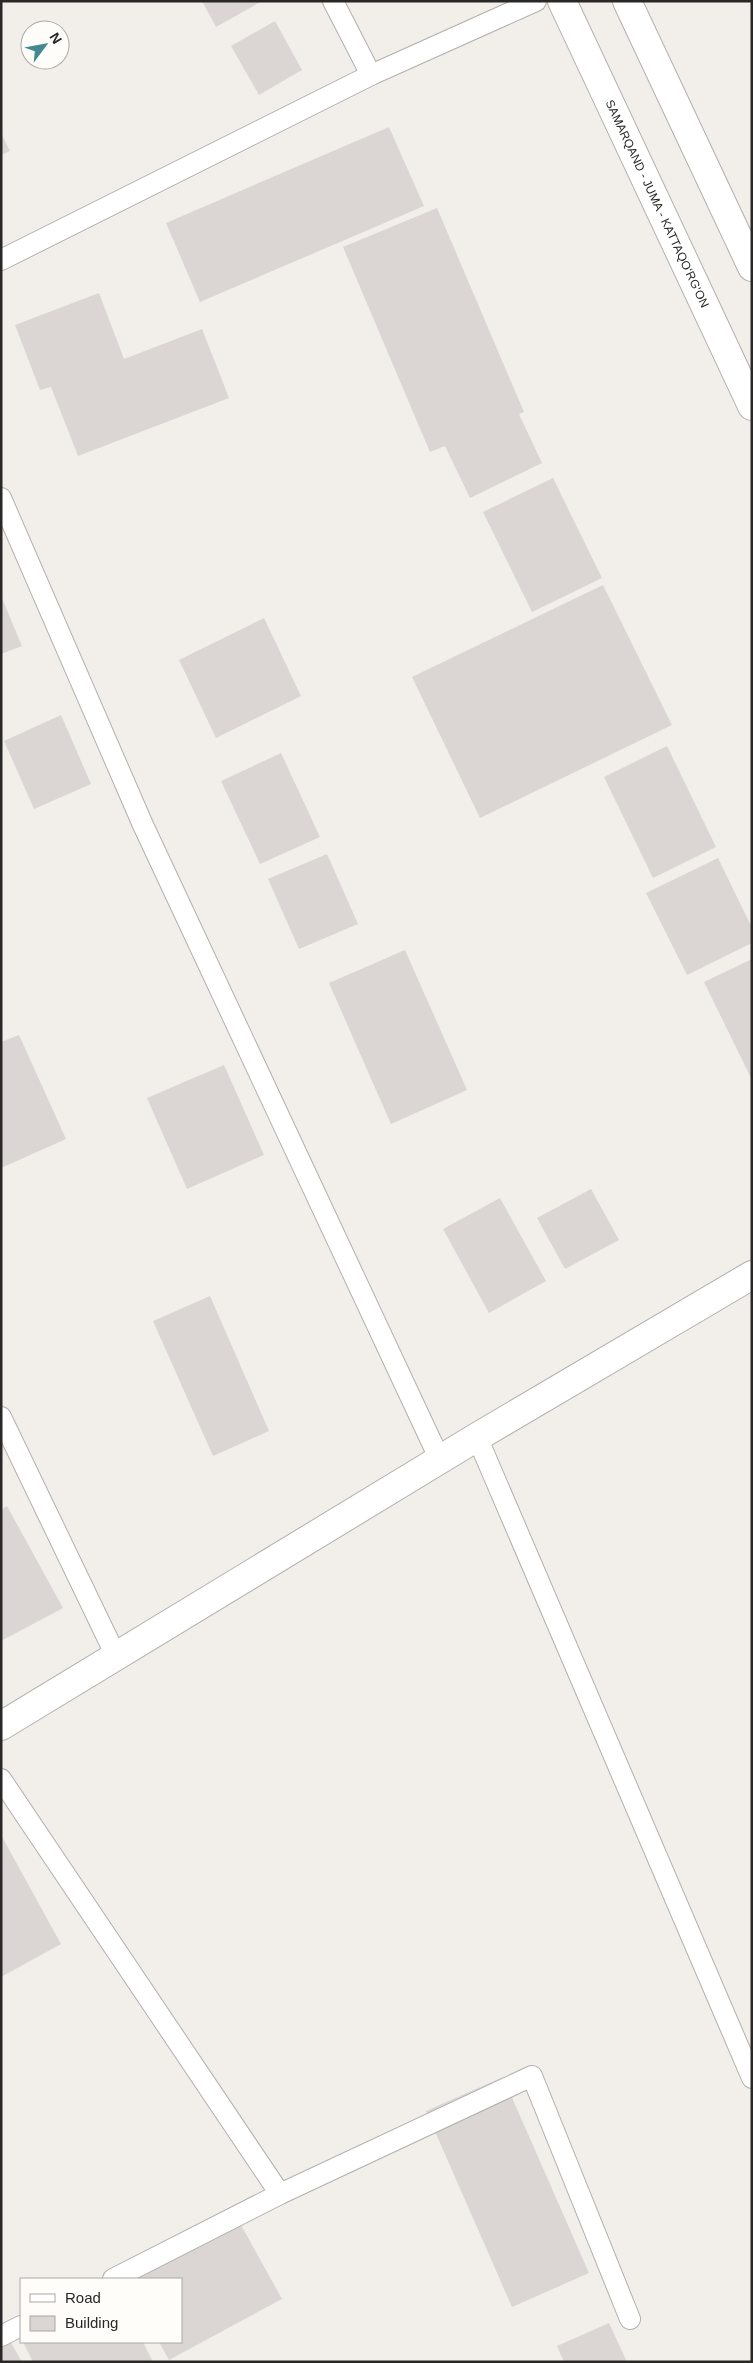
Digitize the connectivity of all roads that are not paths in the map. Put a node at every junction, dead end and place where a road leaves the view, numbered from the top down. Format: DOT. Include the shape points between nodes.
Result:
graph roads {
  1 [pos="333,1"];
  2 [pos="536,1"];
  3 [pos="562,1"];
  4 [pos="627,1"];
  5 [pos="371,75"];
  6 [pos="1,260"];
  7 [pos="752,267"];
  8 [pos="752,406"];
  9 [pos="1,498"];
  10 [pos="752,1275"];
  11 [pos="1,1417"];
  12 [pos="477,1437"];
  13 [pos="440,1460"];
  14 [pos="116,1656"];
  15 [pos="1,1726"];
  16 [pos="1,1779"];
  17 [pos="752,2078"];
  18 [pos="280,2194"];
  19 [pos="115,2278"];
  20 [pos="630,2320"];
  21 [pos="20,2326"];
  22 [pos="1,2336"];
  1 -- 5 [label="lane"];
  2 -- 5 [label="lane"];
  3 -- 8 [label="street, SAMARQAND - JUMA - KATTAQO‘RG‘ON"];
  4 -- 7 [label="street"];
  5 -- 6 [label="lane"];
  9 -- 13 [label="lane" via="143,825"];
  10 -- 12 [label="street"];
  11 -- 14 [label="lane"];
  12 -- 13 [label="street"];
  12 -- 17 [label="lane"];
  13 -- 14 [label="street"];
  14 -- 15 [label="street"];
  16 -- 18 [label="lane"];
  18 -- 19 [label="lane"];
  18 -- 20 [label="lane" via="532,2076"];
  21 -- 22 [label="lane"];
}
